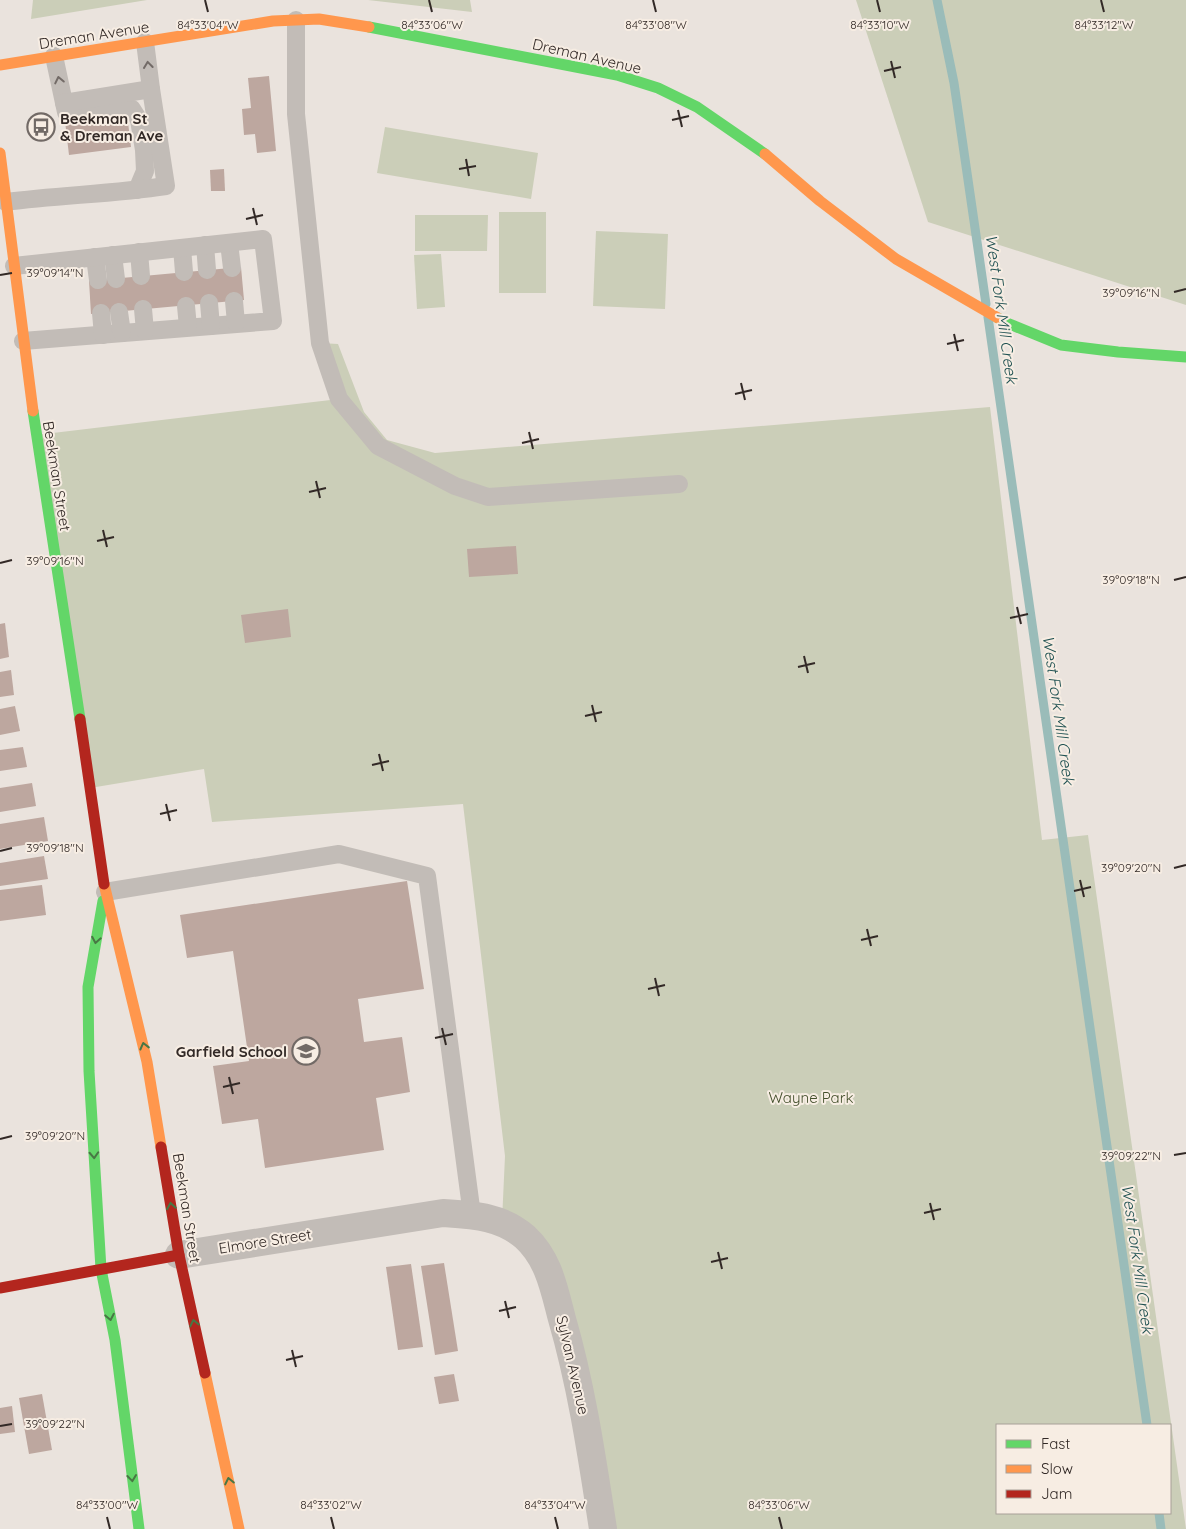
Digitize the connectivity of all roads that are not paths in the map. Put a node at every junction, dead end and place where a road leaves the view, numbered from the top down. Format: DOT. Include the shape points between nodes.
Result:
graph roads {
  1 [pos="296,20"];
  2 [pos="145,42"];
  3 [pos="54,56"];
  4 [pos="0,65"];
  5 [pos="151,89"];
  6 [pos="64,103"];
  7 [pos="0,153"];
  8 [pos="137,190"];
  9 [pos="6,202"];
  10 [pos="229,243"];
  11 [pos="205,245"];
  12 [pos="182,248"];
  13 [pos="139,252"];
  14 [pos="113,255"];
  15 [pos="95,257"];
  16 [pos="14,266"];
  17 [pos="232,268"];
  18 [pos="207,270"];
  19 [pos="184,272"];
  20 [pos="141,276"];
  21 [pos="116,279"];
  22 [pos="98,280"];
  23 [pos="234,301"];
  24 [pos="209,303"];
  25 [pos="186,306"];
  26 [pos="144,309"];
  27 [pos="119,312"];
  28 [pos="101,313"];
  29 [pos="236,324"];
  30 [pos="211,326"];
  31 [pos="188,327"];
  32 [pos="145,331"];
  33 [pos="122,333"];
  34 [pos="103,335"];
  35 [pos="23,341"];
  36 [pos="1186,357"];
  37 [pos="679,484"];
  38 [pos="105,892"];
  39 [pos="472,1215"];
  40 [pos="502,1221"];
  41 [pos="179,1254"];
  42 [pos="101,1269"];
  43 [pos="0,1288"];
  44 [pos="138,1529"];
  45 [pos="239,1529"];
  46 [pos="603,1529"];
  1 -- 2 [label="main road, Dreman Avenue"];
  1 -- 36 [label="main road, Dreman Avenue" via="365,26 617,75 658,88 696,107 759,149 896,259 1007,323 1061,346"];
  1 -- 37 [label="lane" via="296,114 320,343 339,399 378,446 455,486 488,497"];
  2 -- 3 [label="main road, Dreman Avenue"];
  5 -- 2 [label="lane, one-way"];
  3 -- 4 [label="main road, Dreman Avenue"];
  6 -- 3 [label="lane, one-way"];
  5 -- 6 [label="lane"];
  5 -- 8 [label="lane" via="166,186"];
  6 -- 8 [label="lane" via="66,112 72,115 132,109 139,120 144,150 145,171"];
  7 -- 9 [label="main road, Beekman Street"];
  8 -- 9 [label="lane"];
  9 -- 16 [label="main road, Beekman Street"];
  10 -- 11 [label="lane"];
  10 -- 17 [label="lane"];
  10 -- 29 [label="lane" via="263,239 273,321"];
  11 -- 12 [label="lane"];
  11 -- 18 [label="lane"];
  12 -- 13 [label="lane"];
  12 -- 19 [label="lane"];
  13 -- 14 [label="lane"];
  13 -- 20 [label="lane"];
  14 -- 15 [label="lane"];
  14 -- 21 [label="lane"];
  15 -- 16 [label="lane"];
  15 -- 22 [label="lane"];
  16 -- 35 [label="main road, Beekman Street"];
  23 -- 29 [label="lane"];
  24 -- 30 [label="lane"];
  25 -- 31 [label="lane"];
  26 -- 32 [label="lane"];
  27 -- 33 [label="lane"];
  28 -- 34 [label="lane"];
  29 -- 30 [label="lane"];
  30 -- 31 [label="lane"];
  31 -- 32 [label="lane"];
  32 -- 33 [label="lane"];
  33 -- 34 [label="lane"];
  34 -- 35 [label="lane"];
  35 -- 38 [label="main road, Beekman Street"];
  38 -- 39 [label="lane" via="339,854 427,876"];
  41 -- 38 [label="main road, Beekman Street, one-way" via="148,1062"];
  38 -- 42 [label="main road, Beekman Street, one-way" via="88,987 89,1071"];
  39 -- 40 [label="street, Elmore Street"];
  39 -- 41 [label="street, Elmore Street" via="442,1213"];
  40 -- 46 [label="street, Sylvan Avenue" via="524,1237 548,1270 585,1413"];
  41 -- 42 [label="main road, Elmore Street"];
  45 -- 41 [label="main road, Beekman Street, one-way"];
  42 -- 43 [label="main road, Elmore Street"];
  42 -- 44 [label="main road, Beekman Street, one-way" via="115,1340"];
}
